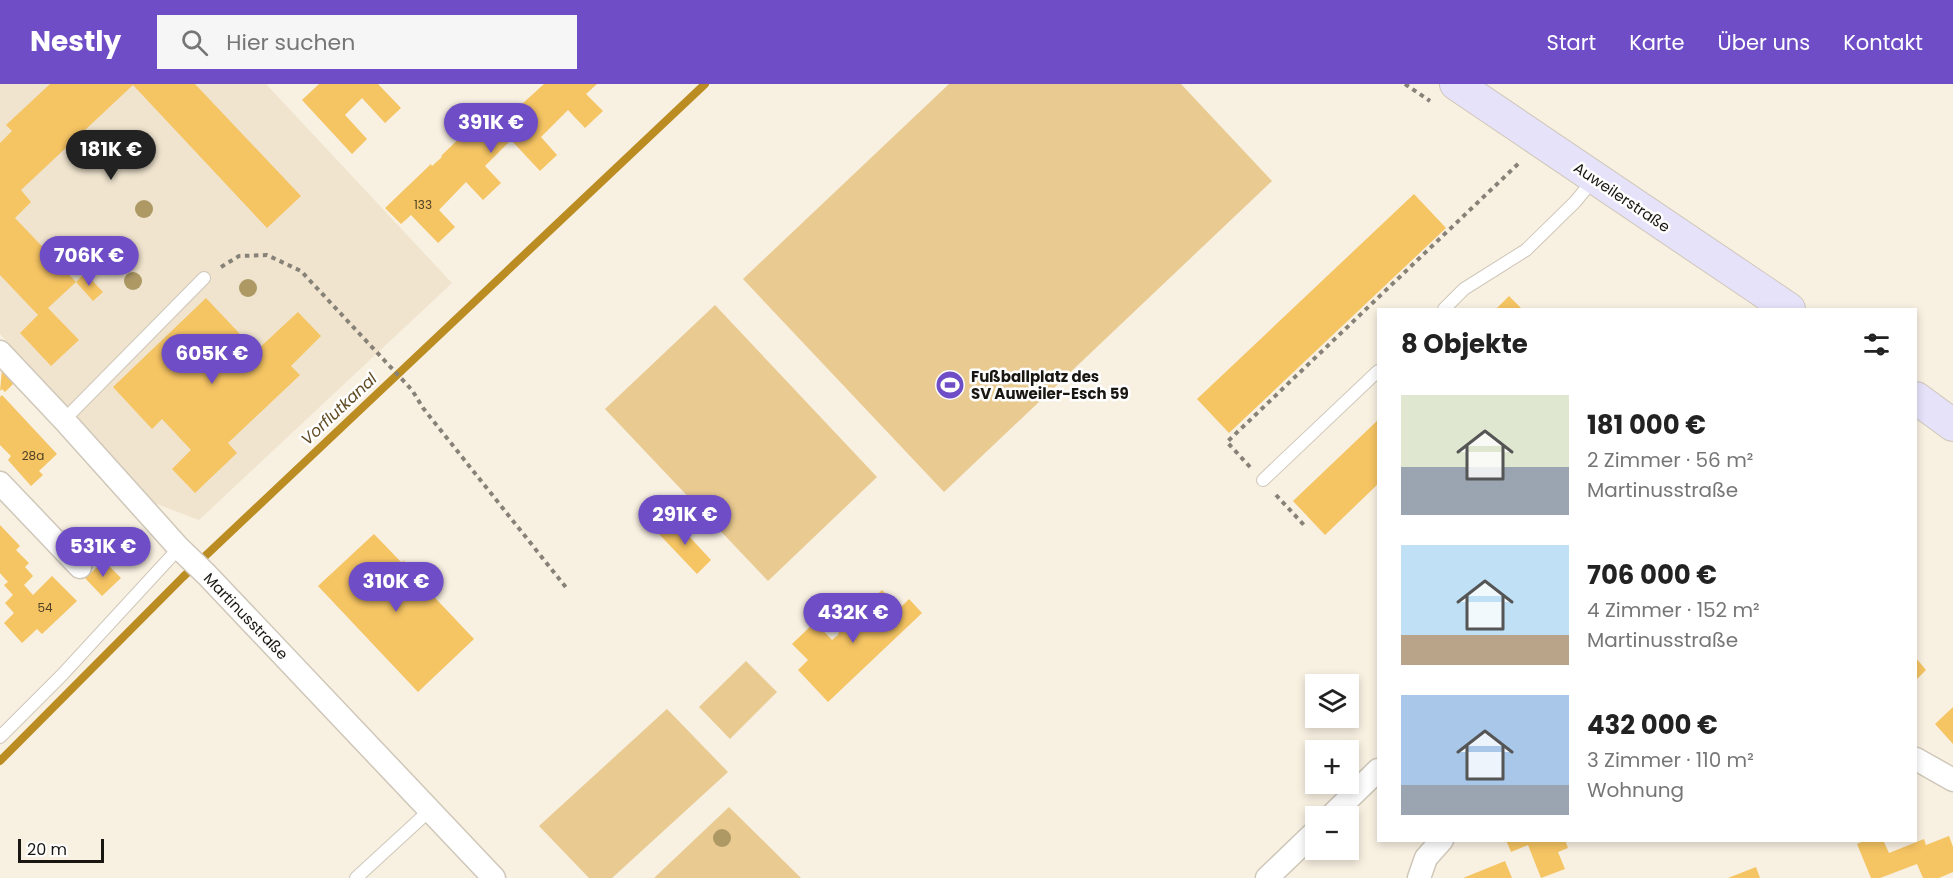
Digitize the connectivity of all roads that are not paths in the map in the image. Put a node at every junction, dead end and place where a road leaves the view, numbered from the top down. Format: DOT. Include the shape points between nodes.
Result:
graph roads {
  1 [pos="1456,84"];
  2 [pos="1594,178"];
  3 [pos="204,278"];
  4 [pos="1445,308"];
  5 [pos="1788,308"];
  6 [pos="0,352"];
  7 [pos="1377,372"];
  8 [pos="1917,399"];
  9 [pos="64,420"];
  10 [pos="1953,425"];
  11 [pos="1263,480"];
  12 [pos="0,483"];
  13 [pos="182,550"];
  14 [pos="80,567"];
  15 [pos="0,737"];
  16 [pos="1917,760"];
  17 [pos="1377,771"];
  18 [pos="1953,780"];
  19 [pos="1341,806"];
  20 [pos="430,810"];
  21 [pos="1305,842"];
  22 [pos="1440,842"];
  23 [pos="356,878"];
  24 [pos="494,878"];
  25 [pos="1267,878"];
  26 [pos="1419,878"];
  1 -- 2 [label="street, Auweilerstraße"];
  2 -- 4 [label="lane" via="1526,250 1464,290"];
  2 -- 5 [label="street, Auweilerstraße"];
  3 -- 9 [label="lane"];
  6 -- 9 [label="street, Martinusstraße"];
  7 -- 11 [label="lane"];
  8 -- 10 [label="street"];
  9 -- 13 [label="street, Martinusstraße"];
  12 -- 14 [label="street"];
  13 -- 15 [label="lane"];
  13 -- 20 [label="street, Martinusstraße"];
  16 -- 18 [label="street"];
  17 -- 19 [label="street"];
  20 -- 23 [label="lane"];
  20 -- 24 [label="street, Martinusstraße"];
  21 -- 25 [label="street"];
  22 -- 26 [label="street" via="1426,858"];
}
